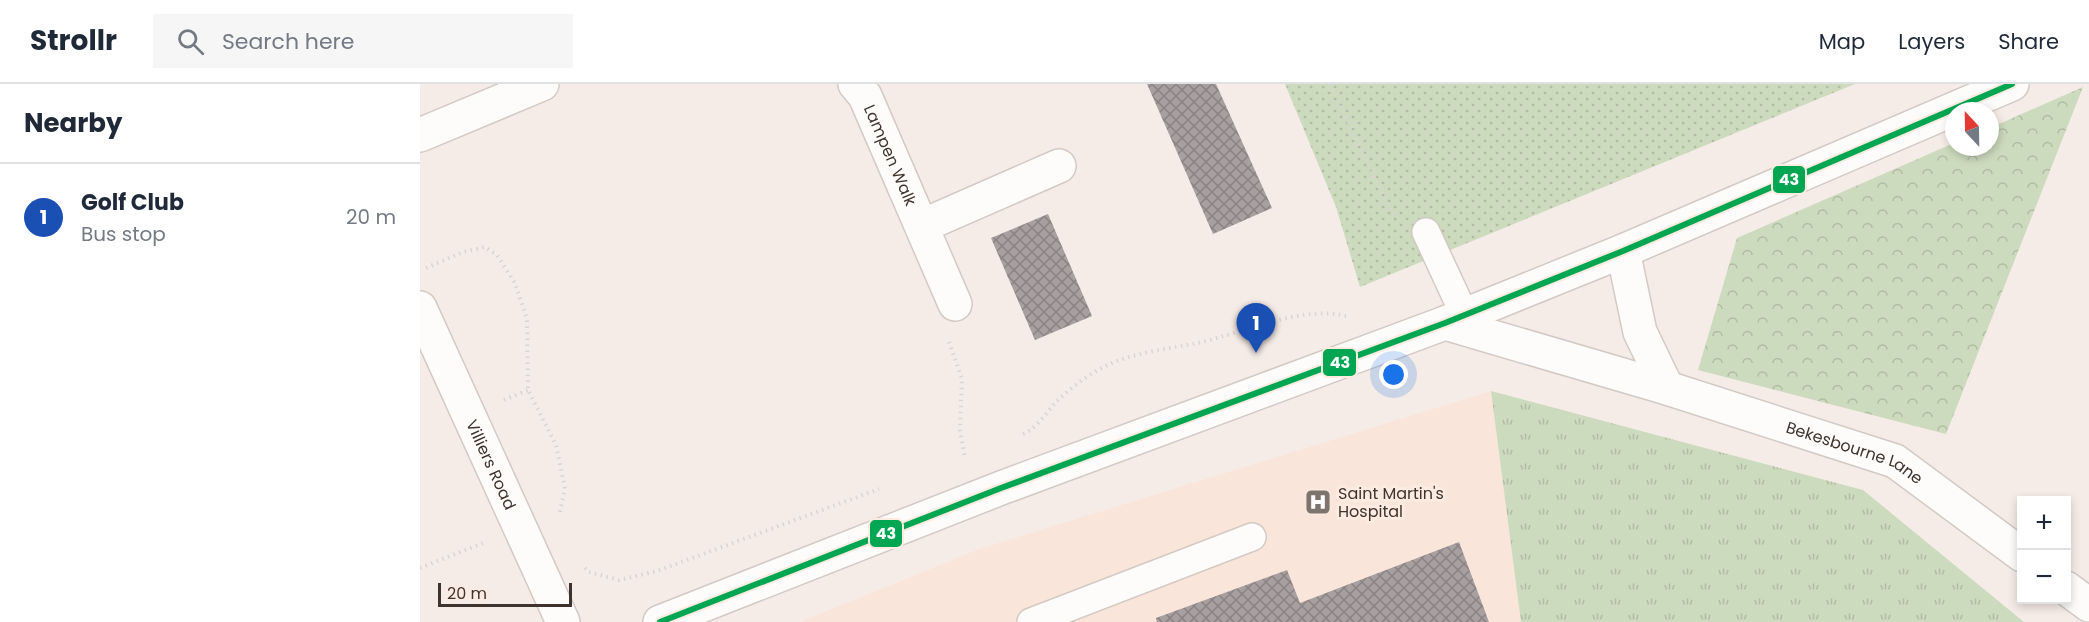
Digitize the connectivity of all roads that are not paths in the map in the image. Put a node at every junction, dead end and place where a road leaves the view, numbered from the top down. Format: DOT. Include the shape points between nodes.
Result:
graph roads {
  1 [pos="855,84"];
  2 [pos="2012,84"];
  3 [pos="524,88"];
  4 [pos="420,135"];
  5 [pos="1059,166"];
  6 [pos="922,226"];
  7 [pos="1426,232"];
  8 [pos="1623,251"];
  9 [pos="955,304"];
  10 [pos="420,308"];
  11 [pos="1455,319"];
  12 [pos="1667,388"];
  13 [pos="1252,537"];
  14 [pos="2017,551"];
  15 [pos="2071,591"];
  16 [pos="2089,605"];
  17 [pos="563,622"];
  18 [pos="660,622"];
  19 [pos="1031,622"];
  1 -- 6 [label="street, Lampen Walk" via="865,96"];
  2 -- 8 [label="street"];
  3 -- 4 [label="street"];
  5 -- 6 [label="street, Lampen Walk"];
  6 -- 9 [label="street, Lampen Walk"];
  7 -- 11 [label="lane"];
  8 -- 11 [label="street"];
  8 -- 12 [label="street" via="1640,332"];
  10 -- 17 [label="street, Villiers Road"];
  11 -- 12 [label="street, Bekesbourne Lane"];
  11 -- 18 [label="street" via="1001,488"];
  12 -- 14 [label="street, Bekesbourne Lane" via="1895,461"];
  13 -- 19 [label="lane"];
  15 -- 16 [label="street"];
}
